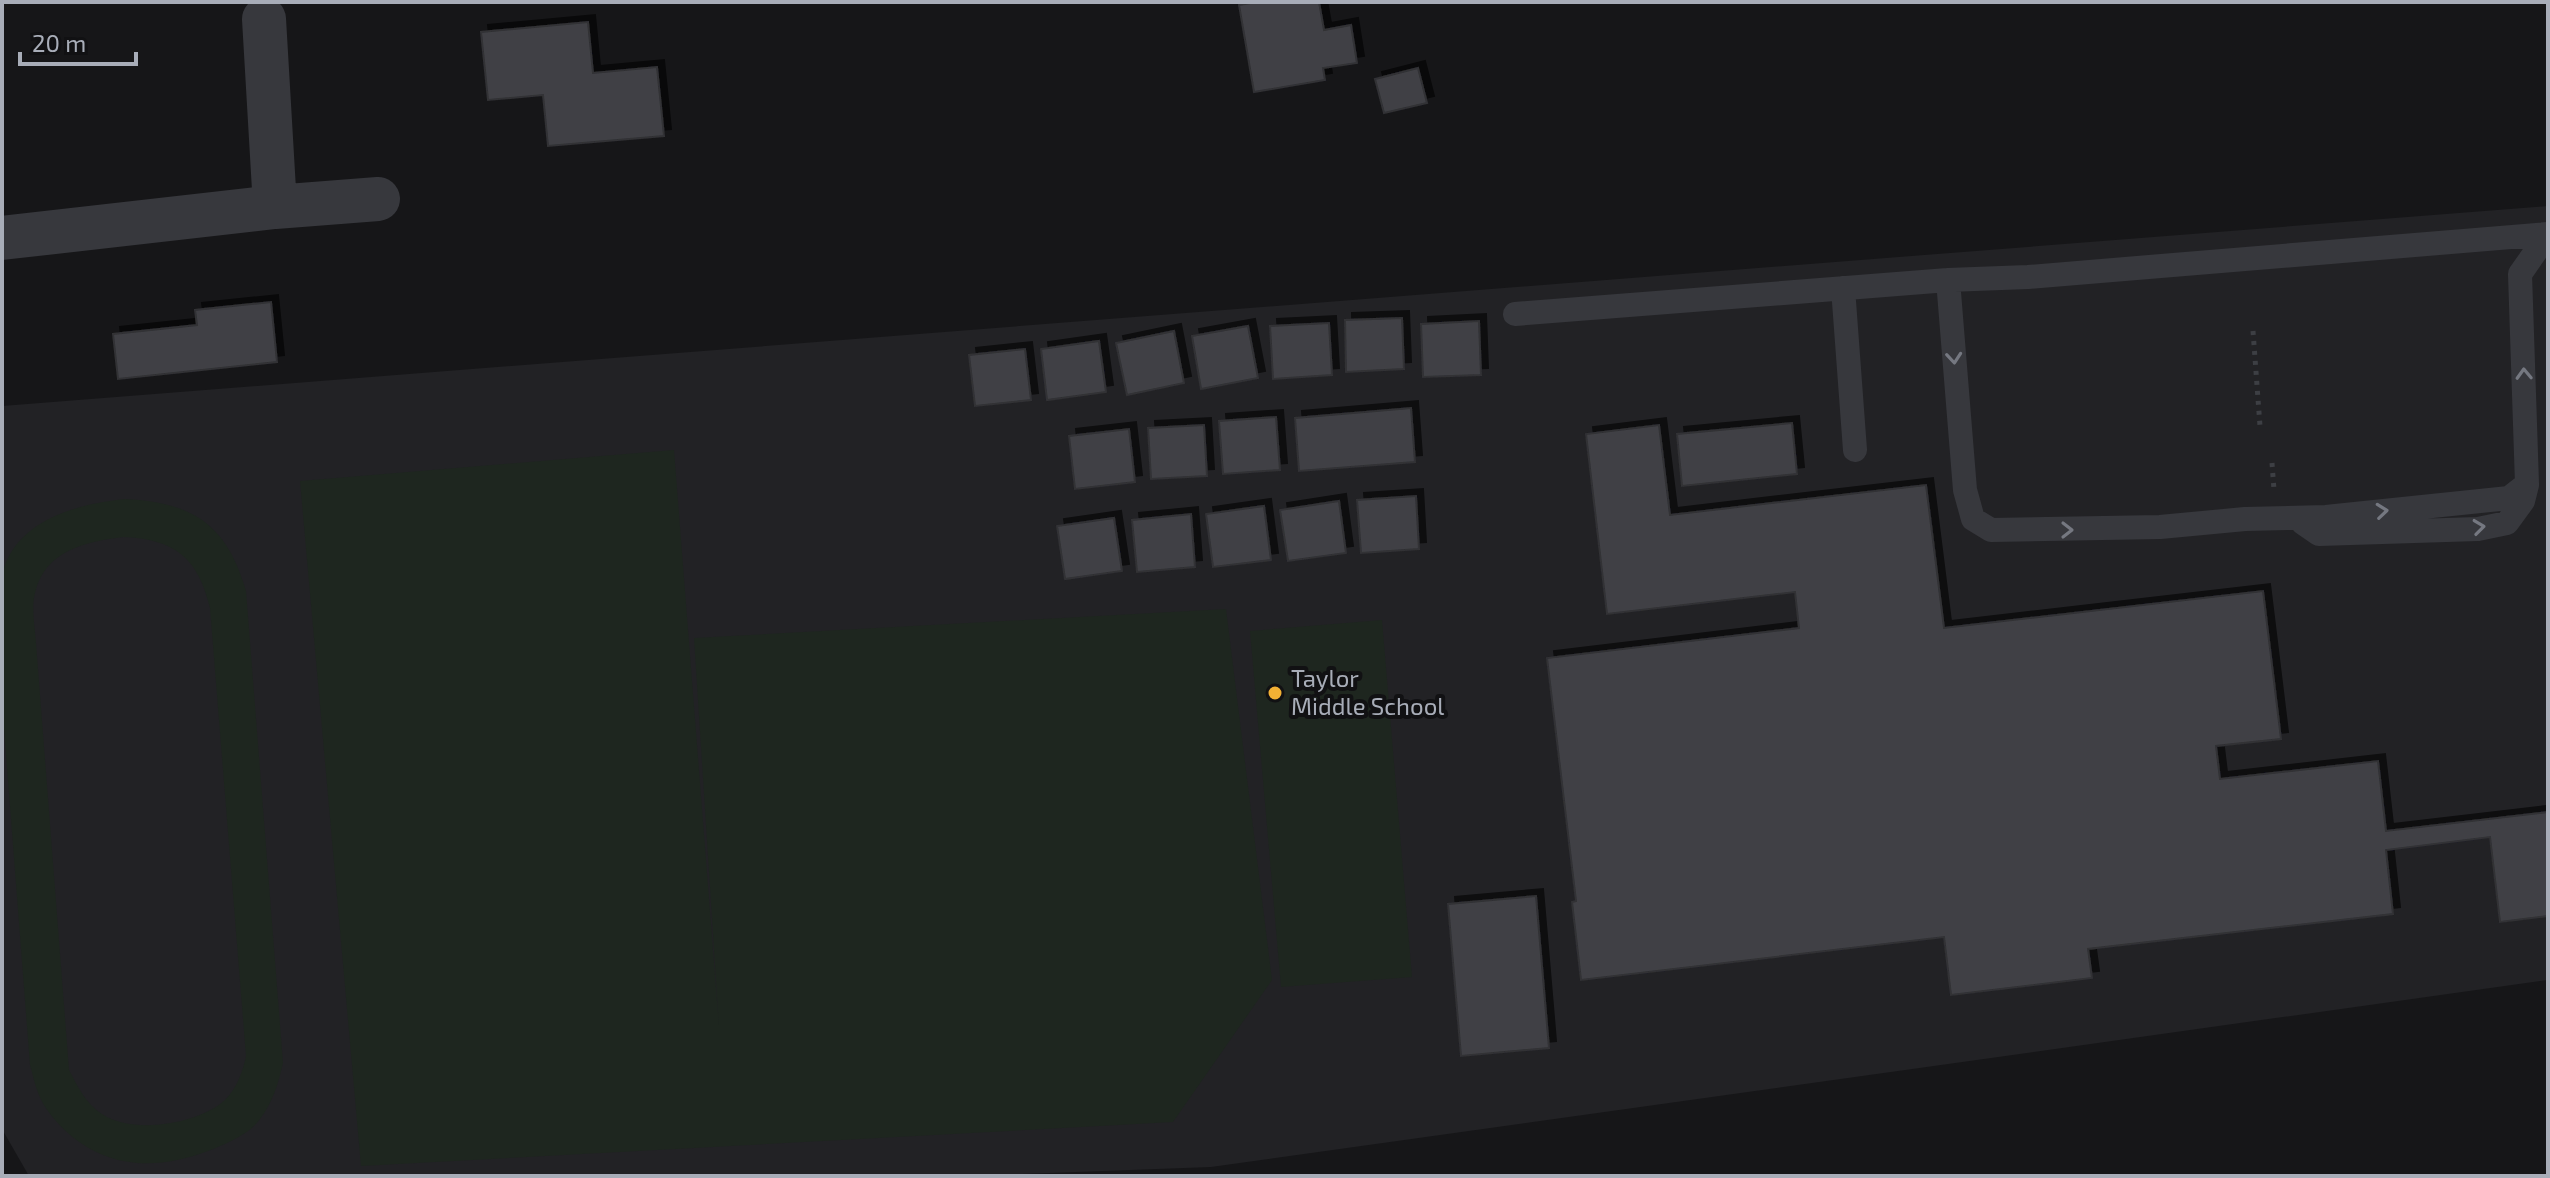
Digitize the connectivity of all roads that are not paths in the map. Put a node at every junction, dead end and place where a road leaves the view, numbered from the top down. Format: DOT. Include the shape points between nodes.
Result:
graph roads {
  1 [pos="264,19"];
  2 [pos="378,199"];
  3 [pos="275,207"];
  4 [pos="2548,234"];
  5 [pos="2,238"];
  6 [pos="1948,280"];
  7 [pos="1843,288"];
  8 [pos="1515,314"];
  9 [pos="1855,450"];
  1 -- 3 [label="street"];
  2 -- 3 [label="street"];
  3 -- 5 [label="street"];
  4 -- 6 [label="lane"];
  6 -- 4 [label="lane, one-way" via="1965,490 1973,519 1991,530 2076,530 2326,517 2509,498 2527,484 2520,274"];
  6 -- 7 [label="lane"];
  7 -- 8 [label="lane"];
  7 -- 9 [label="lane"];
}
